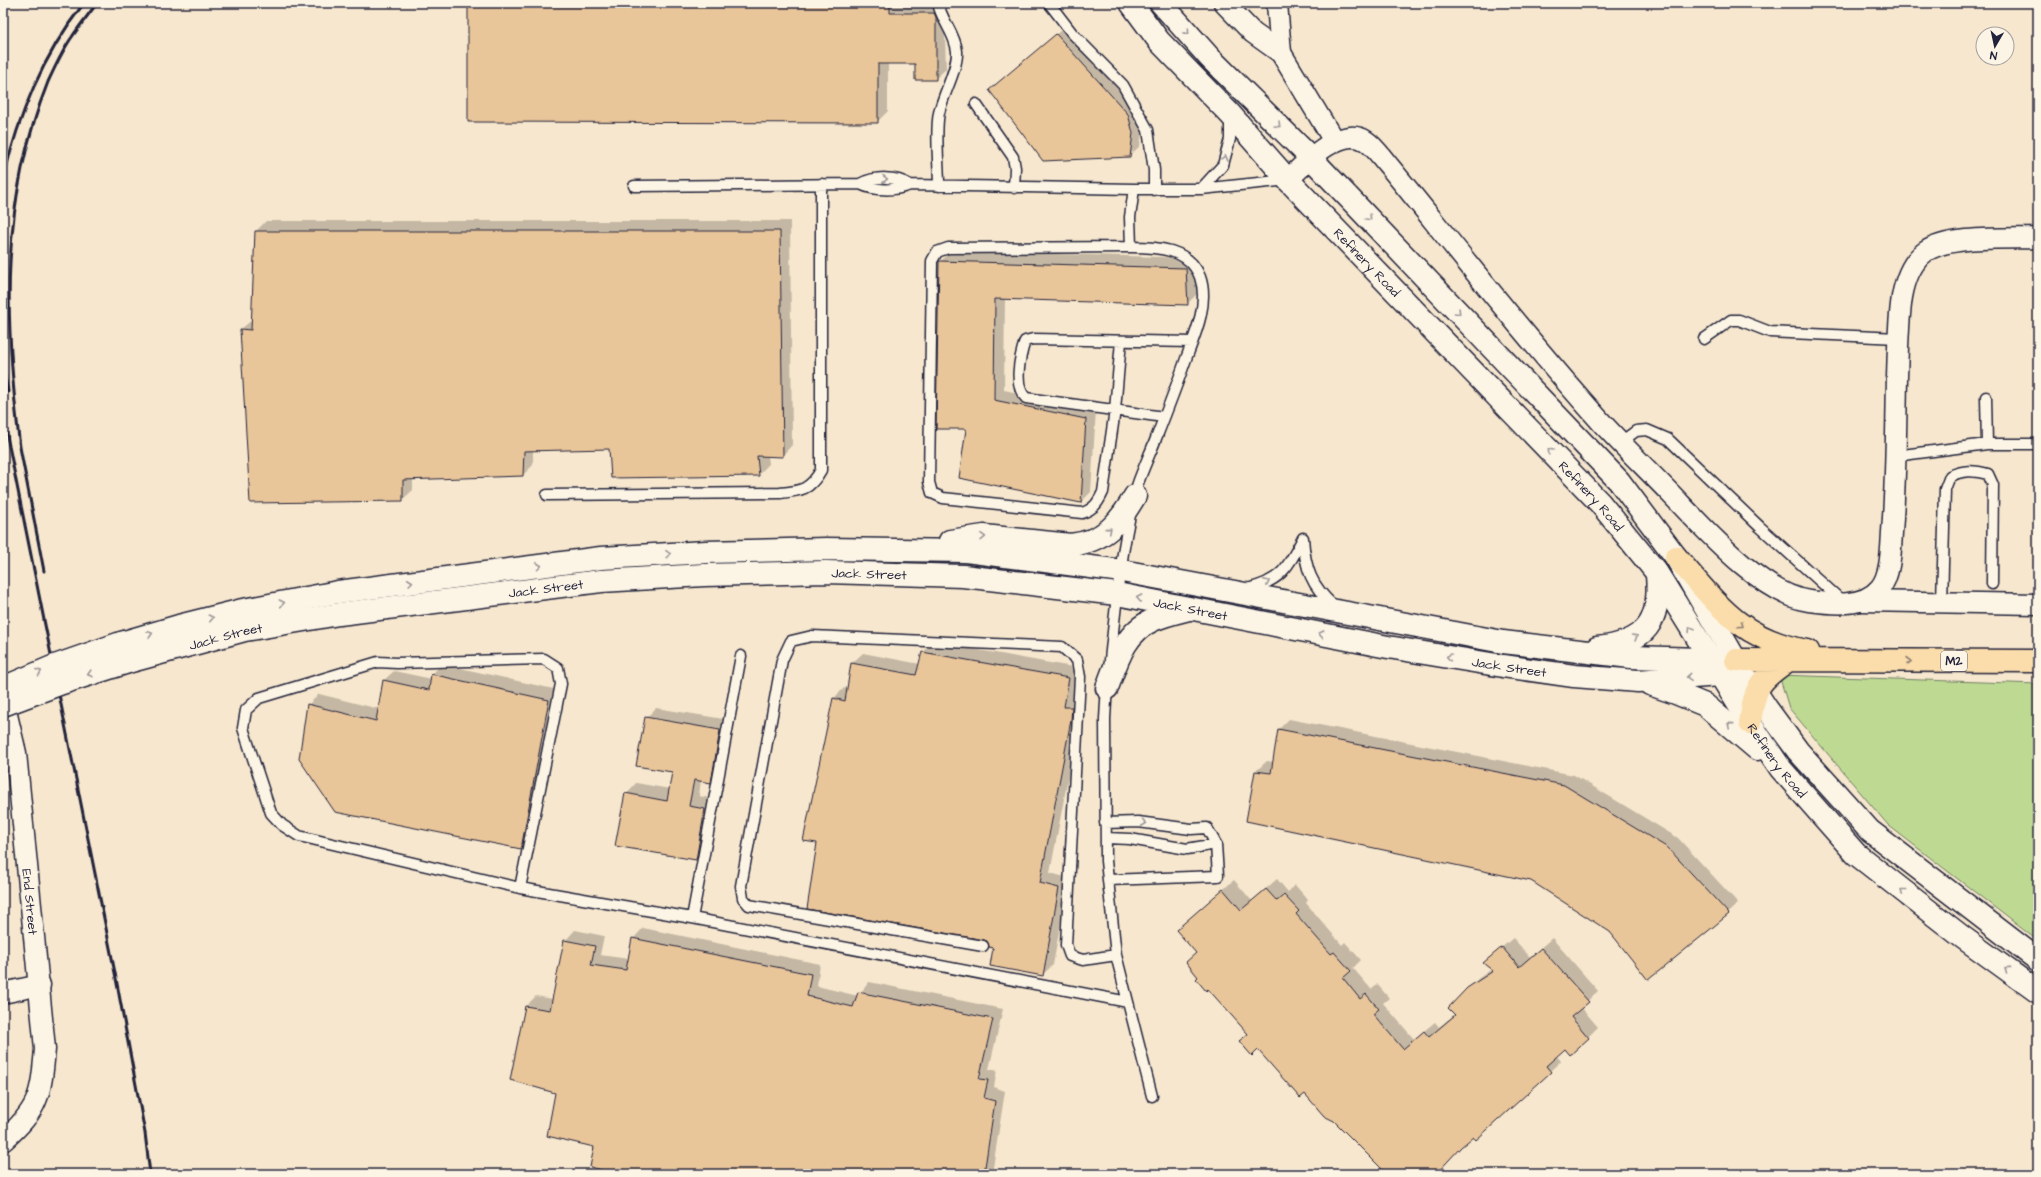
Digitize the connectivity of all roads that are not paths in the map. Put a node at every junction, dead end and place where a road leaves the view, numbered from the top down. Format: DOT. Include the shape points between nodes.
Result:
graph roads {
  1 [pos="938,3"];
  2 [pos="1049,3"];
  3 [pos="1131,3"];
  4 [pos="1161,3"];
  5 [pos="1224,3"];
  6 [pos="1277,3"];
  7 [pos="1281,53"];
  8 [pos="976,104"];
  9 [pos="1230,114"];
  10 [pos="1334,141"];
  11 [pos="1311,158"];
  12 [pos="1288,180"];
  13 [pos="821,184"];
  14 [pos="634,186"];
  15 [pos="939,186"];
  16 [pos="1014,188"];
  17 [pos="1134,189"];
  18 [pos="1201,189"];
  19 [pos="1154,190"];
  20 [pos="2038,238"];
  21 [pos="1131,246"];
  22 [pos="1898,338"];
  23 [pos="1704,339"];
  24 [pos="1121,341"];
  25 [pos="1192,342"];
  26 [pos="1986,397"];
  27 [pos="1115,410"];
  28 [pos="1164,417"];
  29 [pos="1621,442"];
  30 [pos="1987,444"];
  31 [pos="2038,444"];
  32 [pos="1895,456"];
  33 [pos="547,496"];
  34 [pos="1135,496"];
  35 [pos="904,550"];
  36 [pos="1676,557"];
  37 [pos="1122,571"];
  38 [pos="1657,573"];
  39 [pos="1992,584"];
  40 [pos="1230,592"];
  41 [pos="1117,594"];
  42 [pos="1853,602"];
  43 [pos="1942,603"];
  44 [pos="2038,604"];
  45 [pos="1192,608"];
  46 [pos="1349,614"];
  47 [pos="244,620"];
  48 [pos="124,652"];
  49 [pos="1570,652"];
  50 [pos="741,656"];
  51 [pos="1789,660"];
  52 [pos="1870,661"];
  53 [pos="2038,661"];
  54 [pos="1739,665"];
  55 [pos="1715,667"];
  56 [pos="1638,681"];
  57 [pos="3,688"];
  58 [pos="1107,688"];
  59 [pos="1756,691"];
  60 [pos="3,698"];
  61 [pos="3,705"];
  62 [pos="1750,723"];
  63 [pos="1781,769"];
  64 [pos="12,794"];
  65 [pos="1105,822"];
  66 [pos="1106,838"];
  67 [pos="1216,844"];
  68 [pos="1108,880"];
  69 [pos="520,888"];
  70 [pos="692,918"];
  71 [pos="982,946"];
  72 [pos="1116,955"];
  73 [pos="2038,960"];
  74 [pos="40,985"];
  75 [pos="2038,992"];
  76 [pos="3,993"];
  77 [pos="1128,1002"];
  78 [pos="1152,1096"];
  79 [pos="3,1141"];
  1 -- 15 [label="lane" via="955,40 957,52 955,65 942,97 939,115"];
  2 -- 19 [label="lane" via="1072,33 1122,85 1148,130"];
  3 -- 9 [label="main road, Refinery Road" via="1159,41"];
  4 -- 11 [label="main road, Refinery Road, one-way" via="1210,58"];
  5 -- 7 [label="street" via="1253,33"];
  6 -- 7 [label="street"];
  7 -- 10 [label="street"];
  8 -- 16 [label="lane" via="1013,157"];
  9 -- 12 [label="main road, Refinery Road"];
  18 -- 9 [label="lane, one-way" via="1223,165 1230,139"];
  10 -- 11 [label="street"];
  10 -- 29 [label="street" via="1351,136 1365,140 1376,151 1541,353"];
  11 -- 12 [label="street"];
  11 -- 36 [label="main road, Refinery Road, one-way" via="1619,480"];
  12 -- 18 [label="lane"];
  38 -- 12 [label="main road, Refinery Road, one-way" via="1600,503"];
  13 -- 14 [label="lane"];
  13 -- 15 [label="lane" via="860,184 870,179 902,179 910,185"];
  13 -- 33 [label="lane" via="821,470 814,483 800,491 780,494"];
  15 -- 16 [label="lane"];
  16 -- 17 [label="lane"];
  17 -- 19 [label="lane"];
  17 -- 21 [label="lane" via="1130,217"];
  18 -- 19 [label="lane"];
  20 -- 22 [label="street" via="1949,241 1928,249 1916,259 1902,295"];
  21 -- 25 [label="lane" via="1157,247 1190,259 1196,267 1201,279 1201,315"];
  21 -- 27 [label="lane" via="948,248 937,252 932,261 929,482 932,493 943,498 1082,513 1091,510 1103,492"];
  22 -- 23 [label="lane" via="1770,332 1739,320 1731,320"];
  22 -- 32 [label="street"];
  24 -- 25 [label="lane"];
  24 -- 27 [label="lane"];
  24 -- 27 [label="lane" via="1033,339 1025,341 1022,350 1019,386 1026,398"];
  25 -- 28 [label="lane"];
  26 -- 30 [label="lane"];
  27 -- 28 [label="lane"];
  28 -- 34 [label="lane"];
  29 -- 42 [label="street" via="1719,544 1758,576 1784,593 1805,600"];
  29 -- 42 [label="lane" via="1636,431 1647,430 1668,439 1760,528"];
  30 -- 31 [label="lane"];
  30 -- 32 [label="lane"];
  32 -- 42 [label="street" via="1889,565 1880,588"];
  35 -- 34 [label="main road, one-way" via="984,536 1082,544 1096,540 1114,526"];
  34 -- 37 [label="lane"];
  35 -- 37 [label="main road, Jack Street" via="966,551"];
  47 -- 35 [label="main road, Jack Street, one-way" via="338,592 601,558 826,549"];
  36 -- 52 [label="highway, one-way" via="1718,606 1756,636 1782,646"];
  36 -- 54 [label="main road, Refinery Road"];
  37 -- 40 [label="main road, Jack Street"];
  37 -- 41 [label="lane"];
  49 -- 38 [label="main road, one-way" via="1608,647 1628,641 1644,631 1657,607"];
  55 -- 38 [label="main road, Refinery Road, one-way"];
  39 -- 43 [label="lane" via="1993,485 1988,474 1960,471 1950,476 1945,489"];
  40 -- 46 [label="main road, Jack Street"];
  40 -- 46 [label="lane, one-way" via="1259,586 1274,579 1284,571 1304,538 1312,582 1331,604"];
  45 -- 41 [label="main road, Jack Street, one-way"];
  41 -- 47 [label="main road, Jack Street" via="963,576 826,572 704,575 594,582 339,614"];
  41 -- 58 [label="lane"];
  42 -- 43 [label="street"];
  43 -- 44 [label="street"];
  56 -- 45 [label="main road, Jack Street, one-way" via="1574,676 1503,666 1388,647"];
  45 -- 58 [label="main road" via="1152,620 1134,632 1122,649"];
  46 -- 49 [label="main road, Jack Street"];
  47 -- 48 [label="main road, Jack Street"];
  57 -- 48 [label="main road, Jack Street, one-way, bridge" via="55,666"];
  48 -- 61 [label="main road, Jack Street, one-way, bridge" via="62,683"];
  49 -- 55 [label="main road, Jack Street"];
  50 -- 70 [label="lane"];
  51 -- 52 [label="highway"];
  51 -- 54 [label="highway"];
  51 -- 59 [label="highway" via="1768,674"];
  52 -- 53 [label="highway, M2, one-way"];
  54 -- 55 [label="main road, Jack Street"];
  54 -- 59 [label="main road, Refinery Road"];
  55 -- 56 [label="main road, Jack Street, one-way"];
  55 -- 62 [label="main road, Refinery Road"];
  63 -- 56 [label="main road, one-way" via="1705,705"];
  58 -- 65 [label="lane"];
  59 -- 62 [label="highway"];
  59 -- 73 [label="main road, Refinery Road" via="1798,751 1870,831"];
  60 -- 64 [label="street, End Street" via="16,753"];
  62 -- 63 [label="main road, Refinery Road"];
  75 -- 63 [label="main road, Refinery Road, one-way" via="1856,854"];
  64 -- 74 [label="street, End Street"];
  65 -- 66 [label="lane"];
  65 -- 67 [label="lane, one-way" via="1207,828"];
  66 -- 67 [label="lane" via="1130,839 1187,849"];
  66 -- 68 [label="lane"];
  67 -- 68 [label="lane" via="1218,876"];
  68 -- 72 [label="lane"];
  69 -- 69 [label="lane" via="299,836 282,825 271,813 243,728 246,710 259,698 378,662 397,664 544,659 558,668 561,684"];
  69 -- 70 [label="lane"];
  70 -- 77 [label="lane"];
  71 -- 72 [label="lane" via="749,905 743,898 741,886 782,660 791,641 812,636 1062,647 1077,660 1080,677 1066,945 1070,956 1083,960"];
  72 -- 77 [label="lane"];
  74 -- 76 [label="street"];
  74 -- 79 [label="street, End Street" via="45,1049 40,1090 35,1106 18,1128"];
  77 -- 78 [label="lane"];
}
